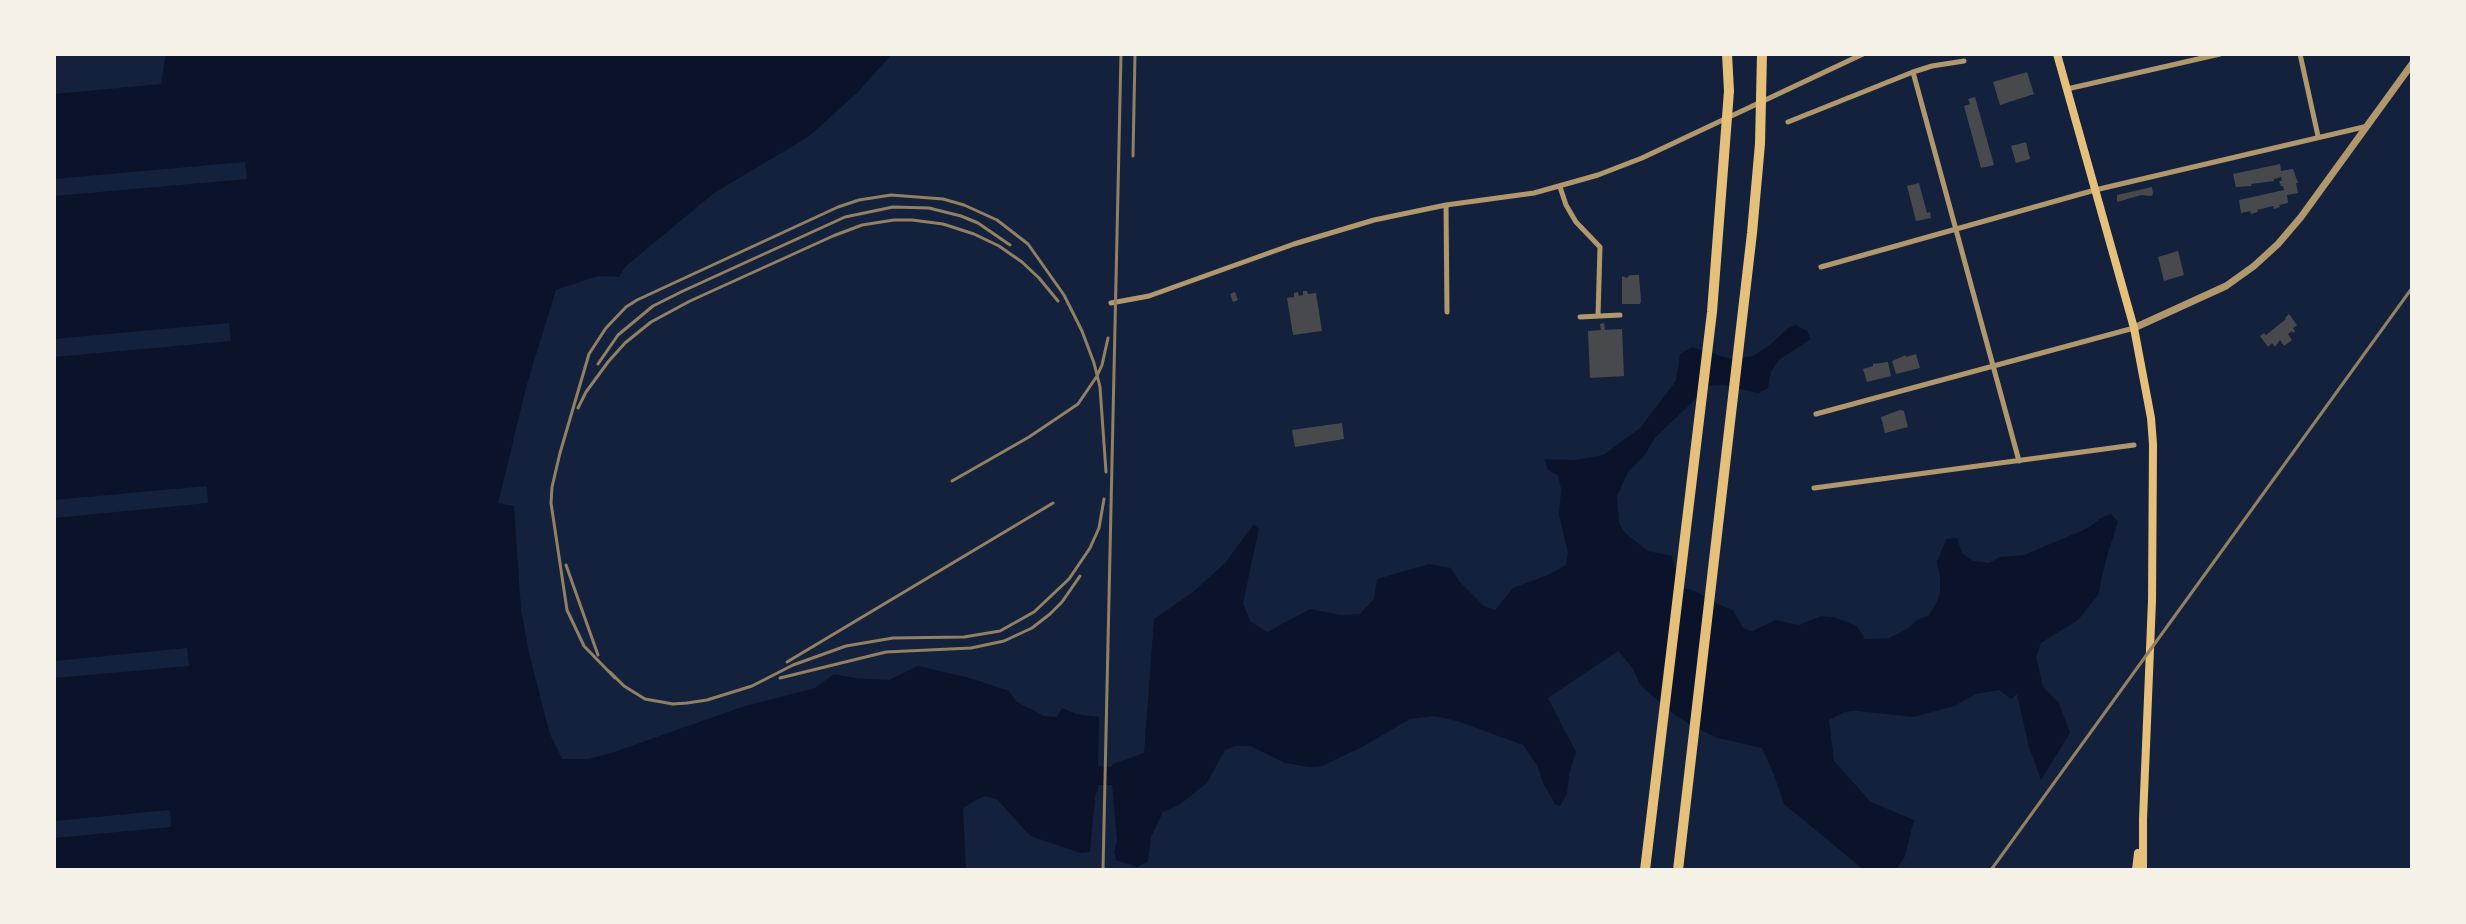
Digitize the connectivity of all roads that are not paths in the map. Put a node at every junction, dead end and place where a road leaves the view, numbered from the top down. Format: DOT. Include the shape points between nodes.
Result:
graph roads {
  1 [pos="1727,54"];
  2 [pos="1762,54"];
  3 [pos="1863,54"];
  4 [pos="2057,54"];
  5 [pos="2220,54"];
  6 [pos="2300,54"];
  7 [pos="1964,61"];
  8 [pos="2412,64"];
  9 [pos="1913,72"];
  10 [pos="2067,89"];
  11 [pos="1788,123"];
  12 [pos="2368,126"];
  13 [pos="2318,136"];
  14 [pos="1560,187"];
  15 [pos="2095,190"];
  16 [pos="1446,205"];
  17 [pos="1955,229"];
  18 [pos="1821,267"];
  19 [pos="1111,303"];
  20 [pos="1447,312"];
  21 [pos="1620,315"];
  22 [pos="1598,316"];
  23 [pos="1580,317"];
  24 [pos="2134,328"];
  25 [pos="1994,367"];
  26 [pos="1816,414"];
  27 [pos="2134,445"];
  28 [pos="2019,461"];
  29 [pos="1814,488"];
  30 [pos="2143,819"];
  31 [pos="1645,870"];
  32 [pos="1678,870"];
  33 [pos="2136,870"];
  34 [pos="2143,870"];
  1 -- 31 [label="highway" via="1729,91 1712,312"];
  2 -- 32 [label="highway" via="1758,180"];
  3 -- 14 [label="street" via="1618,168"];
  4 -- 10 [label="main road"];
  5 -- 10 [label="street"];
  6 -- 13 [label="street"];
  7 -- 9 [label="street"];
  8 -- 12 [label="street"];
  9 -- 11 [label="street"];
  9 -- 17 [label="street"];
  10 -- 15 [label="main road"];
  12 -- 13 [label="street"];
  12 -- 24 [label="street" via="2301,217 2254,266 2209,296"];
  13 -- 15 [label="street"];
  14 -- 16 [label="street"];
  14 -- 22 [label="street" via="1576,222 1600,247"];
  15 -- 17 [label="street"];
  15 -- 24 [label="main road"];
  16 -- 19 [label="street" via="1374,220 1149,296"];
  16 -- 20 [label="street"];
  17 -- 18 [label="street"];
  17 -- 25 [label="street"];
  21 -- 22 [label="street"];
  22 -- 23 [label="street"];
  24 -- 25 [label="street"];
  24 -- 30 [label="main road" via="2153,444 2152,601"];
  25 -- 26 [label="street"];
  25 -- 28 [label="street"];
  27 -- 28 [label="street"];
  28 -- 29 [label="street"];
  30 -- 33 [label="main road"];
  30 -- 34 [label="main road"];
}
